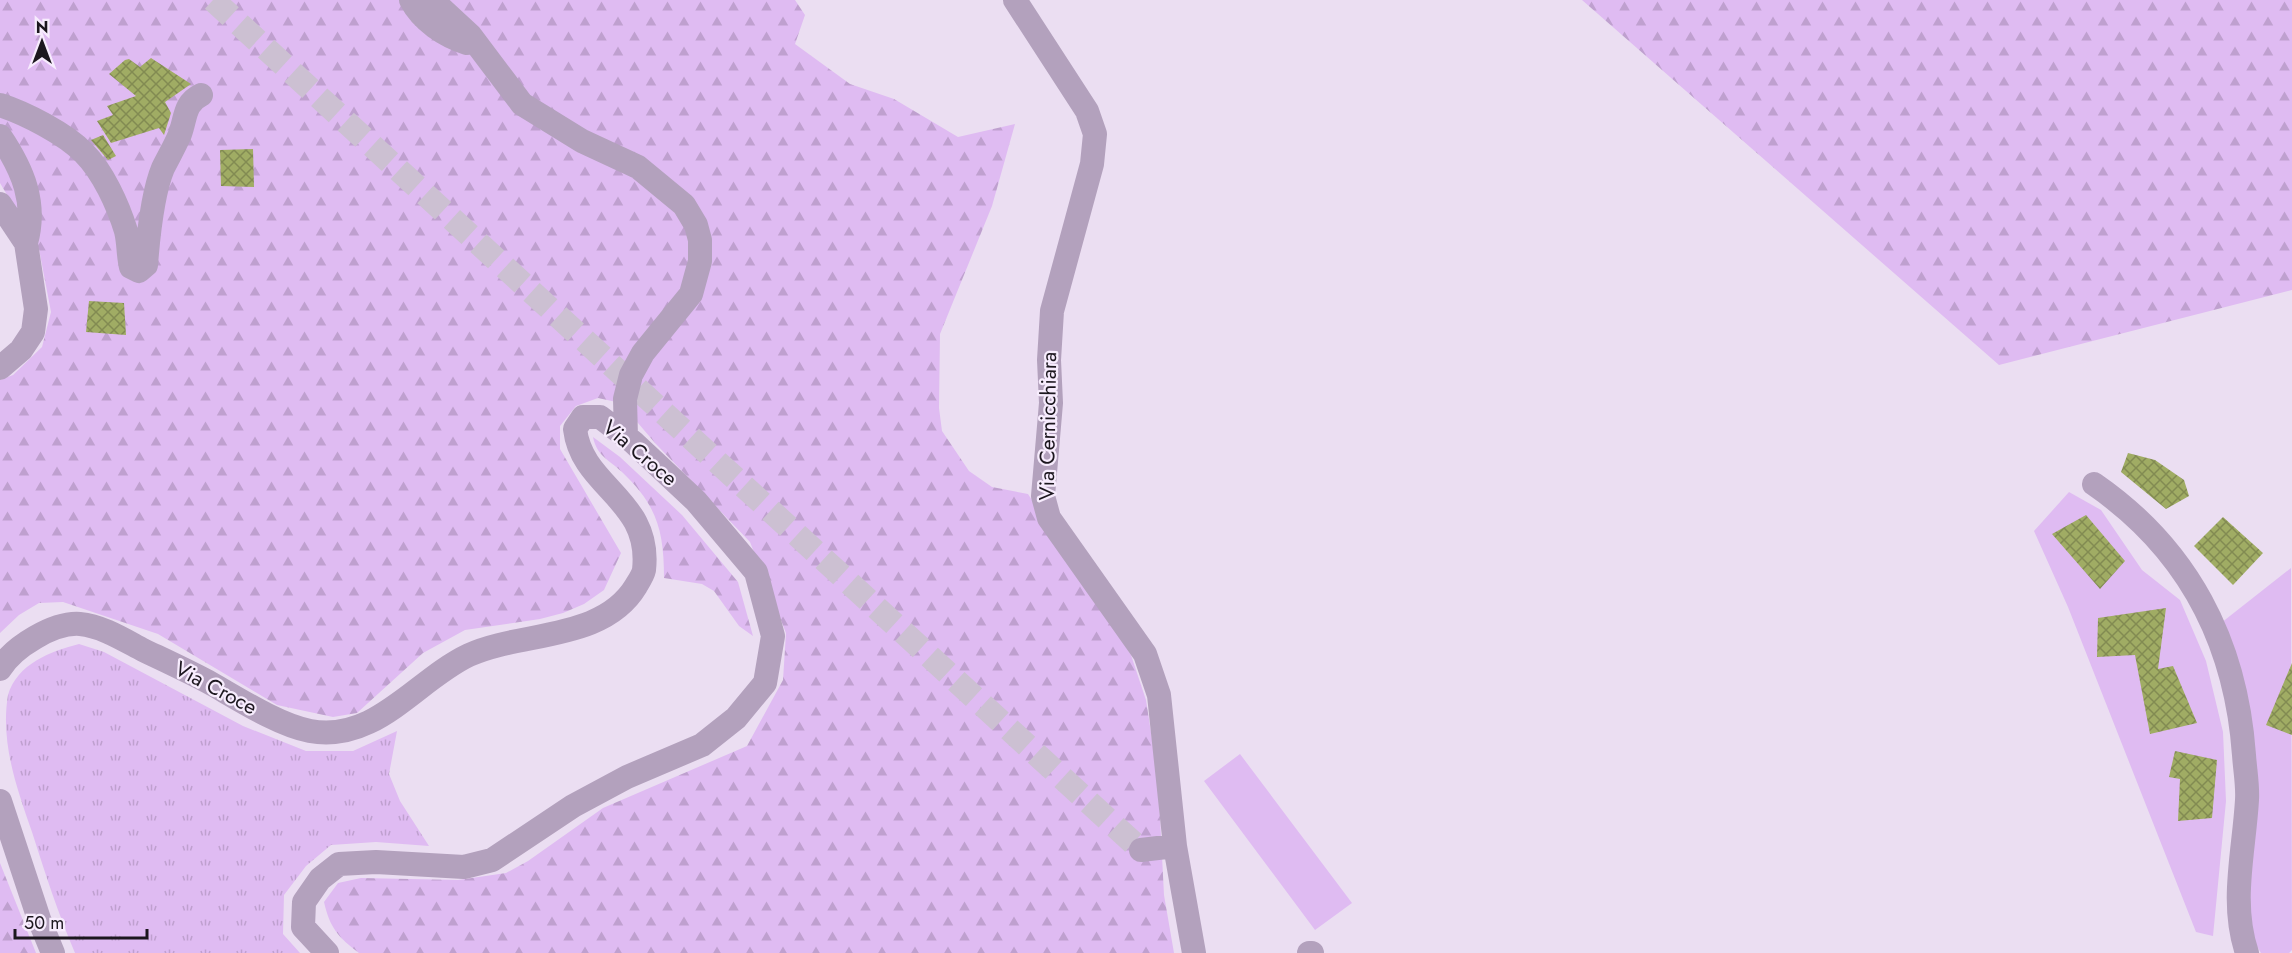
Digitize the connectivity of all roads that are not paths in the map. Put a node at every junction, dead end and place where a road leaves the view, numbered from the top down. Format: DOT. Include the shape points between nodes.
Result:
graph roads {
  1 [pos="411,0"];
  2 [pos="432,0"];
  3 [pos="1015,0"];
  4 [pos="481,48"];
  5 [pos="201,95"];
  6 [pos="0,105"];
  7 [pos="0,136"];
  8 [pos="0,204"];
  9 [pos="26,243"];
  10 [pos="0,368"];
  11 [pos="626,437"];
  12 [pos="2094,484"];
  13 [pos="0,669"];
  14 [pos="0,801"];
  15 [pos="1175,846"];
  16 [pos="1141,850"];
  17 [pos="53,953"];
  18 [pos="327,953"];
  19 [pos="1194,953"];
  20 [pos="2247,953"];
  1 -- 4 [label="street" via="418,13 440,30"];
  2 -- 4 [label="street"];
  3 -- 15 [label="street, Via Cernicchiara" via="1087,111 1095,134 1092,164 1052,311 1044,496 1049,518 1145,654 1159,695"];
  4 -- 11 [label="street" via="522,104 582,141 638,167 684,205 696,225 700,261 691,294 643,353 631,375 625,399"];
  5 -- 6 [label="street" via="192,99 176,146 162,170 146,265 139,271 131,267 121,218 103,180 84,153 45,126"];
  7 -- 9 [label="street" via="27,186 32,221"];
  8 -- 9 [label="street"];
  9 -- 10 [label="street" via="35,292 33,332 21,350"];
  11 -- 13 [label="street, Via Croce" via="600,417 583,417 575,429 577,446 585,461 625,504 639,526 644,572 627,601 588,624 483,649 458,660 387,714 348,731 310,731 262,712 112,633 79,624 41,633 6,658"];
  11 -- 18 [label="street, Via Croce" via="696,501 756,572 773,636 765,683 736,718 702,745 627,777 573,806 492,860 464,867 339,864 320,879 304,902 303,927"];
  12 -- 20 [label="street" via="2146,524 2207,608 2228,659 2242,719 2247,798 2237,906"];
  14 -- 17 [label="street"];
  15 -- 16 [label="street"];
  15 -- 19 [label="street, Via Cernicchiara"];
}
